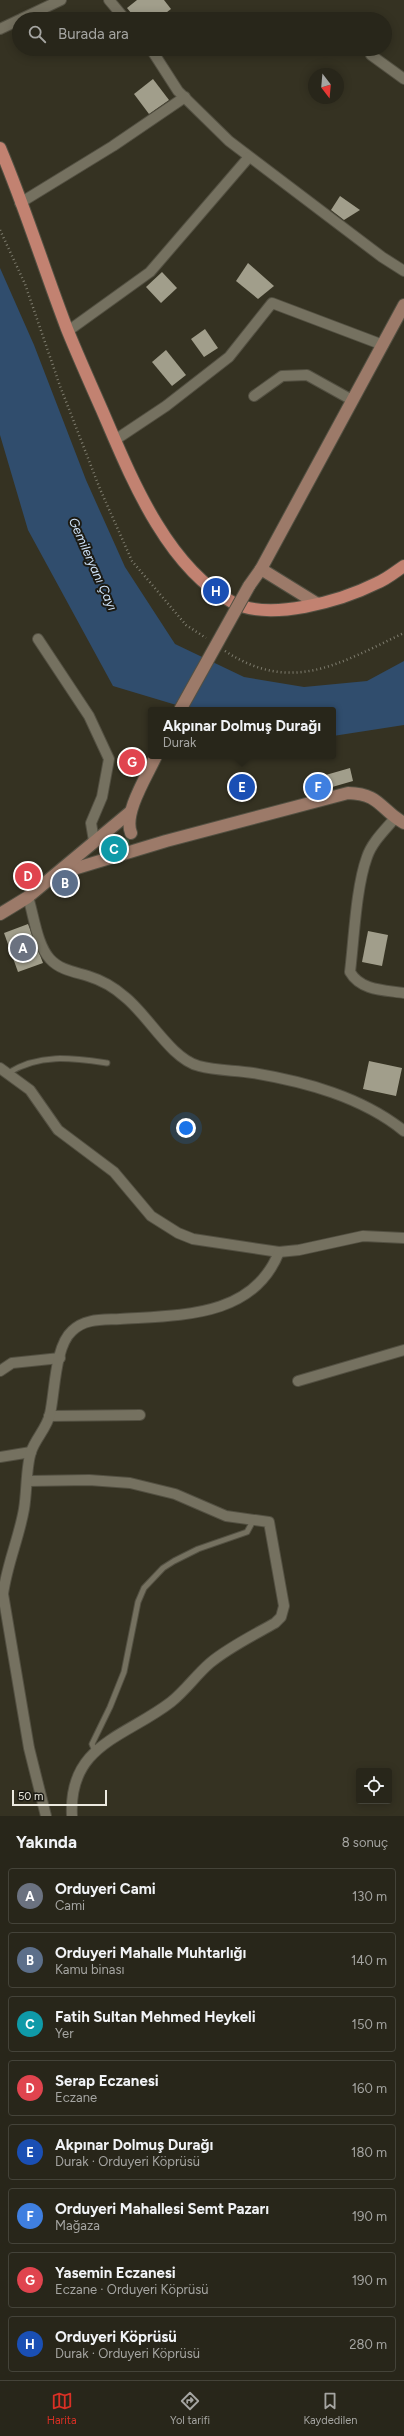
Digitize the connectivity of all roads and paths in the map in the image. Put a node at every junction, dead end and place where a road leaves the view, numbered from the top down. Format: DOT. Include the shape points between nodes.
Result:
graph roads {
  1 [pos="61,0"];
  2 [pos="109,0"];
  3 [pos="36,12"];
  4 [pos="119,12"];
  5 [pos="12,24"];
  6 [pos="0,29"];
  7 [pos="156,56"];
  8 [pos="372,56"];
  9 [pos="404,79"];
  10 [pos="185,98"];
  11 [pos="0,148"];
  12 [pos="249,157"];
  13 [pos="20,203"];
  14 [pos="404,271"];
  15 [pos="404,305"];
  16 [pos="68,331"];
  17 [pos="383,345"];
  18 [pos="254,396"];
  19 [pos="352,400"];
  20 [pos="115,440"];
  21 [pos="404,566"];
  22 [pos="261,569"];
  23 [pos="316,603"];
  24 [pos="38,639"];
  25 [pos="182,707"];
  26 [pos="155,759"];
  27 [pos="129,813"];
  28 [pos="400,820"];
  29 [pos="107,831"];
  30 [pos="131,833"];
  31 [pos="166,840"];
  32 [pos="94,841"];
  33 [pos="57,874"];
  34 [pos="28,897"];
  35 [pos="0,914"];
  36 [pos="404,993"];
  37 [pos="107,1063"];
  38 [pos="4,1070"];
  39 [pos="404,1131"];
  40 [pos="404,1238"];
  41 [pos="279,1252"];
  42 [pos="404,1350"];
  43 [pos="60,1358"];
  44 [pos="0,1371"];
  45 [pos="298,1381"];
  46 [pos="140,1415"];
  47 [pos="49,1416"];
  48 [pos="31,1452"];
  49 [pos="0,1457"];
  50 [pos="28,1481"];
  51 [pos="253,1521"];
  52 [pos="95,1751"];
  53 [pos="46,1816"];
  54 [pos="72,1816"];
  1 -- 3 [label="street"];
  2 -- 4 [label="street"];
  5 -- 6 [label="street"];
  7 -- 10 [label="street"];
  8 -- 9 [label="street"];
  10 -- 12 [label="street" via="229,142"];
  10 -- 13 [label="street"];
  11 -- 13 [label="main road"];
  12 -- 14 [label="street"];
  12 -- 16 [label="street" via="150,272"];
  13 -- 16 [label="main road"];
  15 -- 17 [label="street"];
  16 -- 20 [label="main road"];
  17 -- 19 [label="street"];
  17 -- 20 [label="street" via="272,303 229,357 166,406"];
  18 -- 19 [label="street" via="282,376 307,375"];
  19 -- 22 [label="street"];
  20 -- 23 [label="main road" via="158,525 180,558 201,580 232,602 256,609 278,611"];
  21 -- 23 [label="main road" via="379,583 353,594"];
  22 -- 23 [label="street"];
  22 -- 25 [label="street, bridge"];
  24 -- 32 [label="street" via="88,716 109,759 102,796 92,823"];
  26 -- 27 [label="street"];
  27 -- 29 [label="street"];
  27 -- 30 [label="street" via="128,826"];
  28 -- 31 [label="street" via="378,800 363,793 348,793"];
  28 -- 36 [label="street" via="374,843 367,857 362,876 350,972 354,979 365,987"];
  29 -- 30 [label="street" via="125,830"];
  29 -- 32 [label="street"];
  30 -- 31 [label="street" via="149,842"];
  31 -- 33 [label="street"];
  32 -- 33 [label="street"];
  33 -- 34 [label="street"];
  34 -- 35 [label="street"];
  34 -- 39 [label="street" via="43,949 49,958 66,970 103,983 126,997 178,1054 189,1062 317,1088 370,1108"];
  37 -- 38 [label="lane" via="52,1057"];
  38 -- 41 [label="street" via="30,1090 58,1130 114,1172 141,1205 164,1226 193,1239"];
  40 -- 41 [label="street" via="363,1236"];
  41 -- 43 [label="street" via="267,1276 237,1300 191,1315 92,1320 82,1324 67,1336 63,1341"];
  42 -- 45 [label="street"];
  43 -- 44 [label="street" via="12,1363"];
  43 -- 47 [label="street"];
  46 -- 47 [label="street"];
  47 -- 48 [label="street"];
  48 -- 49 [label="street"];
  48 -- 50 [label="street"];
  50 -- 51 [label="street" via="88,1480 130,1483 175,1494 214,1512"];
  50 -- 53 [label="street" via="24,1510 3,1594 29,1748"];
  51 -- 52 [label="lane" via="247,1532 198,1549 174,1561 163,1568 144,1588 138,1602 124,1672 92,1744"];
  51 -- 52 [label="street" via="269,1522 284,1606 281,1617 212,1662 171,1702 111,1737"];
  52 -- 54 [label="street" via="77,1780"];
}
